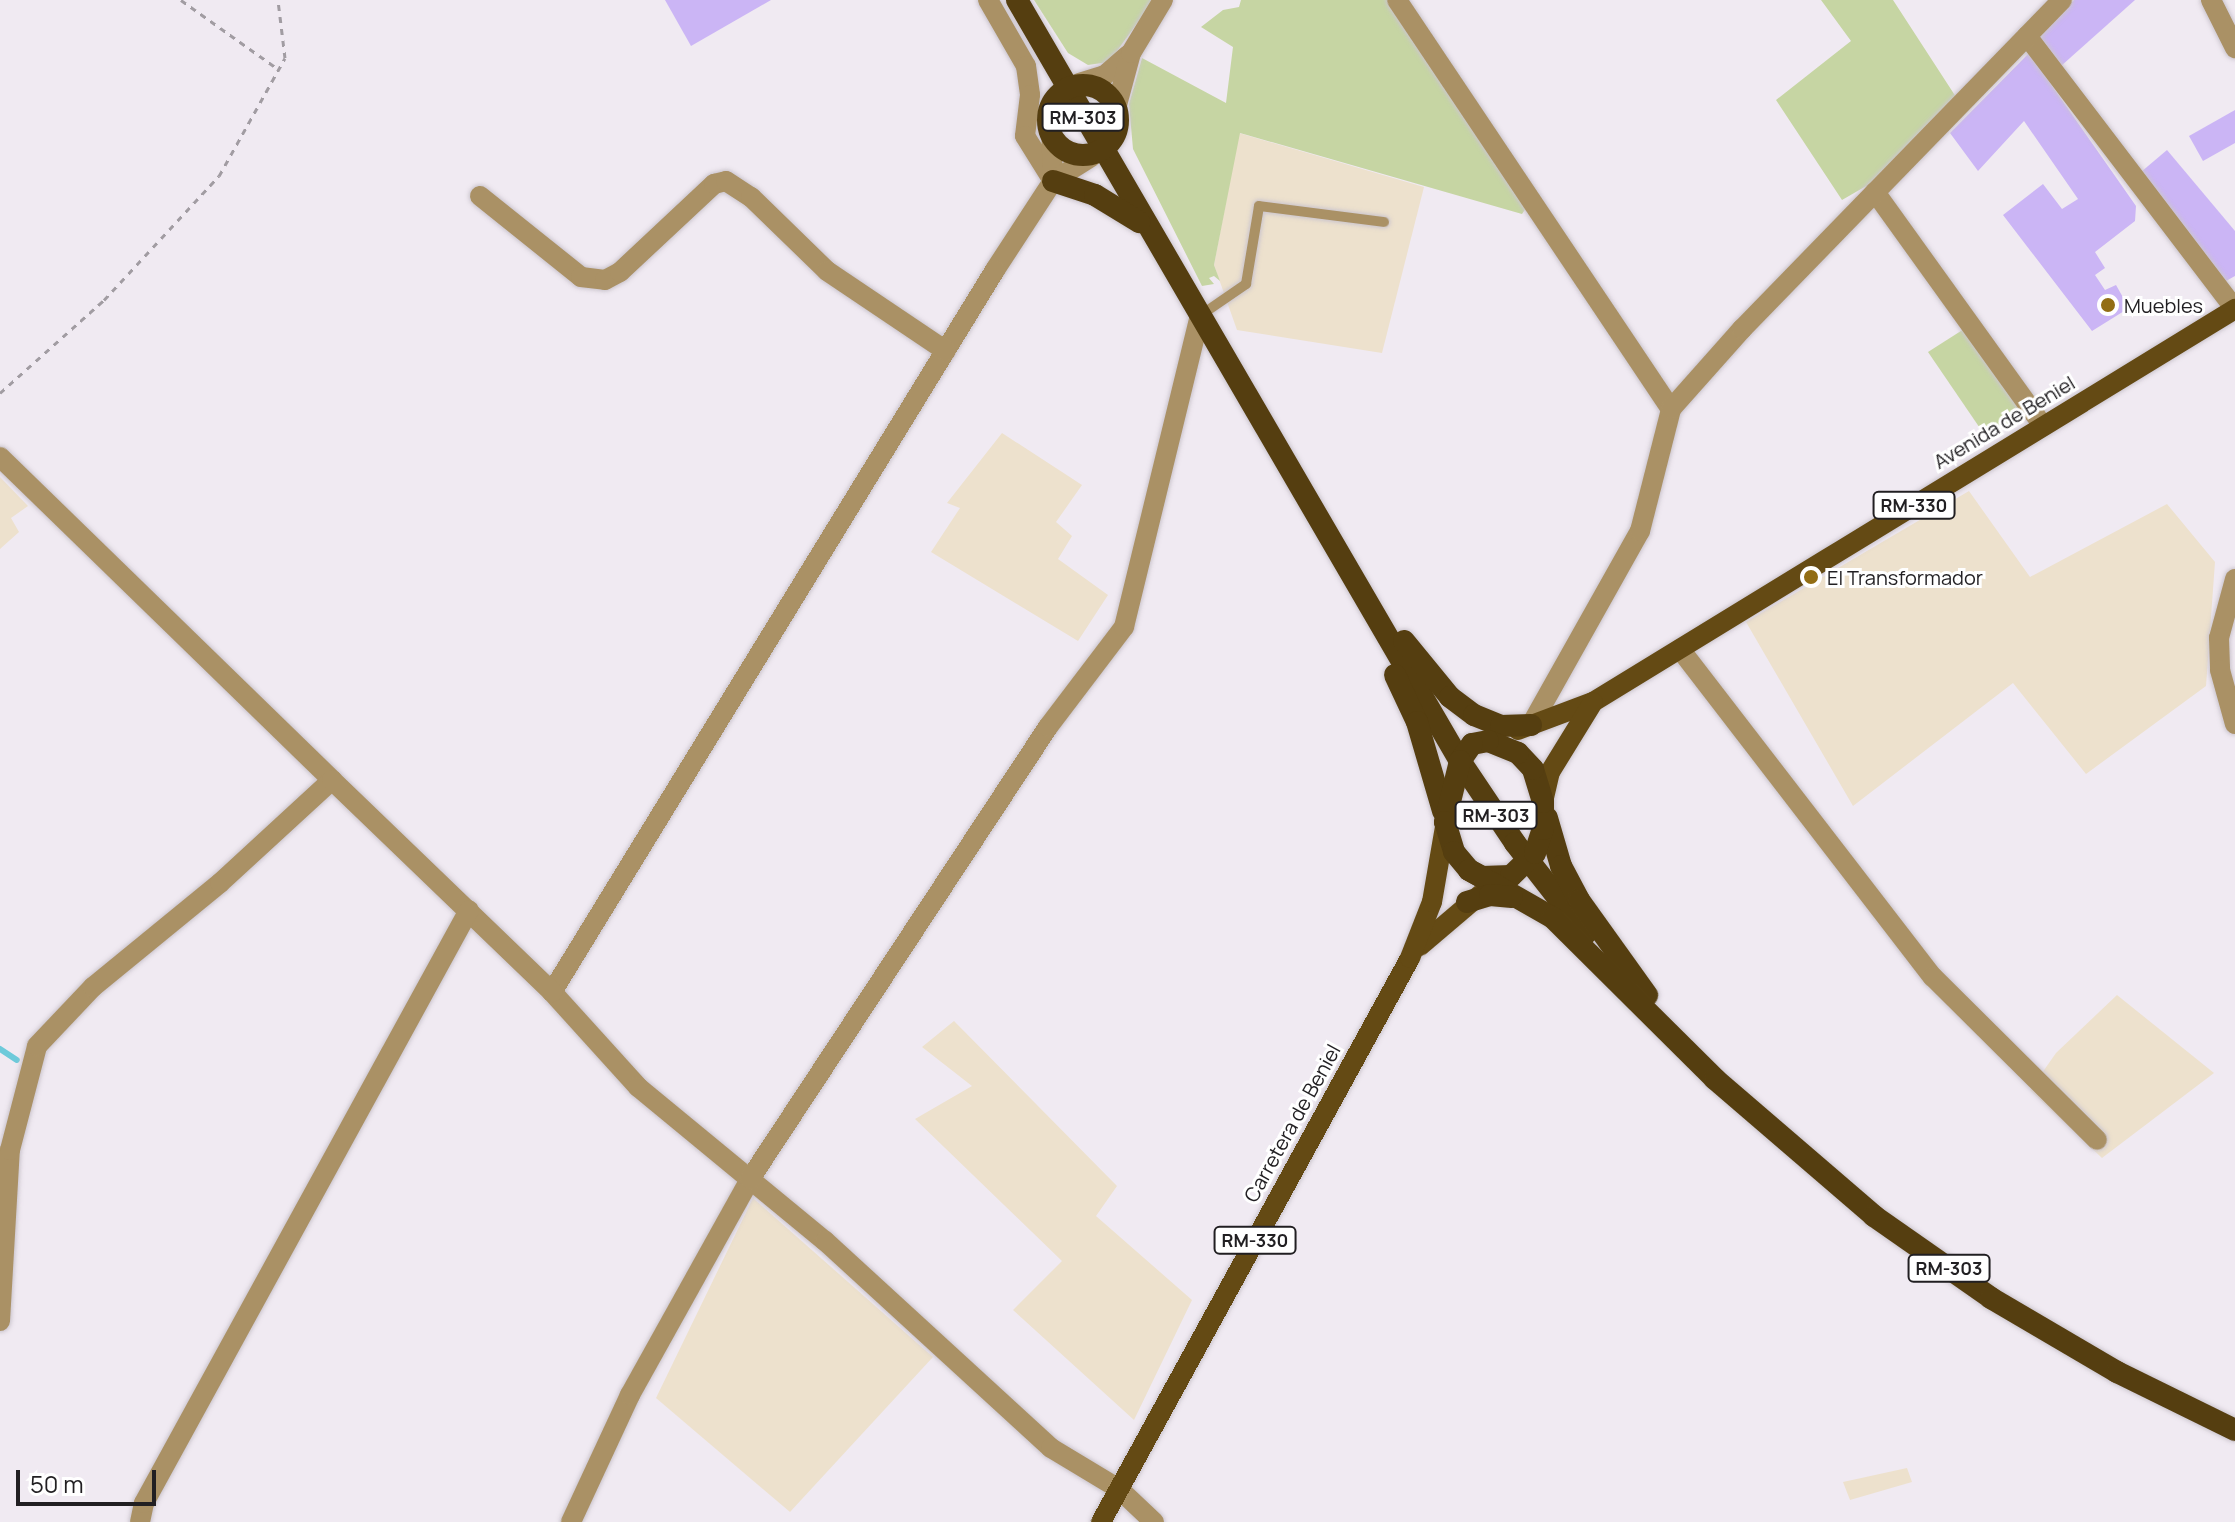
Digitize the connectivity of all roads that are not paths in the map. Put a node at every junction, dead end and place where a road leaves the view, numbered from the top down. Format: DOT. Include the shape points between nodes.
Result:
graph roads {
  1 [pos="988,0"];
  2 [pos="1017,0"];
  3 [pos="1163,0"];
  4 [pos="1397,0"];
  5 [pos="2062,0"];
  6 [pos="2211,0"];
  7 [pos="2027,36"];
  8 [pos="2235,48"];
  9 [pos="1131,53"];
  10 [pos="1049,56"];
  11 [pos="1105,75"];
  12 [pos="1072,84"];
  13 [pos="1050,118"];
  14 [pos="1116,123"];
  15 [pos="1097,154"];
  16 [pos="1053,181"];
  17 [pos="1875,192"];
  18 [pos="480,196"];
  19 [pos="1384,222"];
  20 [pos="1152,233"];
  21 [pos="2235,309"];
  22 [pos="1200,316"];
  23 [pos="946,351"];
  24 [pos="1671,409"];
  25 [pos="2043,426"];
  26 [pos="0,457"];
  27 [pos="1332,544"];
  28 [pos="2235,579"];
  29 [pos="1680,649"];
  30 [pos="1593,702"];
  31 [pos="2235,724"];
  32 [pos="1531,725"];
  33 [pos="1491,732"];
  34 [pos="1460,761"];
  35 [pos="332,780"];
  36 [pos="1543,802"];
  37 [pos="1445,822"];
  38 [pos="1529,862"];
  39 [pos="1502,881"];
  40 [pos="1517,898"];
  41 [pos="1467,902"];
  42 [pos="469,910"];
  43 [pos="1410,958"];
  44 [pos="552,992"];
  45 [pos="1696,1060"];
  46 [pos="2097,1140"];
  47 [pos="750,1179"];
  48 [pos="0,1321"];
  49 [pos="2235,1430"];
  50 [pos="1119,1489"];
  51 [pos="140,1522"];
  52 [pos="571,1522"];
  53 [pos="1101,1522"];
  54 [pos="1154,1522"];
  1 -- 16 [label="street" via="1026,66 1030,95 1025,136"];
  2 -- 10 [label="highway, RM-303"];
  3 -- 9 [label="street"];
  4 -- 24 [label="street"];
  5 -- 7 [label="street"];
  6 -- 8 [label="street"];
  7 -- 17 [label="street"];
  7 -- 21 [label="street"];
  9 -- 11 [label="street"];
  9 -- 14 [label="street"];
  10 -- 11 [label="highway" via="1072,72"];
  10 -- 12 [label="highway, RM-303"];
  10 -- 13 [label="highway"];
  11 -- 12 [label="street"];
  12 -- 13 [label="highway"];
  12 -- 14 [label="highway" via="1097,87"];
  12 -- 15 [label="highway, RM-303"];
  13 -- 15 [label="highway" via="1066,149"];
  13 -- 16 [label="street"];
  14 -- 15 [label="highway"];
  14 -- 20 [label="highway"];
  15 -- 16 [label="street"];
  15 -- 20 [label="highway, RM-303"];
  16 -- 20 [label="highway" via="1118,206"];
  16 -- 23 [label="street"];
  17 -- 24 [label="street"];
  17 -- 25 [label="street"];
  18 -- 23 [label="street" via="581,277 605,280 714,184 726,181 751,197 827,271"];
  19 -- 22 [label="lane" via="1259,206 1246,284"];
  20 -- 22 [label="highway, RM-303"];
  21 -- 25 [label="main road, Avenida de Beniel / RM-330"];
  22 -- 27 [label="highway, RM-303"];
  22 -- 47 [label="street" via="1124,627 1048,727"];
  23 -- 44 [label="street"];
  24 -- 32 [label="street" via="1640,531"];
  25 -- 29 [label="main road, Avenida de Beniel / RM-330"];
  26 -- 35 [label="street"];
  27 -- 33 [label="highway" via="1426,671"];
  27 -- 34 [label="highway, RM-303"];
  27 -- 37 [label="highway" via="1417,722"];
  28 -- 31 [label="street" via="2219,638 2220,670"];
  29 -- 30 [label="main road, Avenida de Beniel / RM-330"];
  29 -- 46 [label="street" via="1933,977"];
  30 -- 32 [label="main road, Avenida de Beniel"];
  30 -- 36 [label="main road" via="1550,772"];
  32 -- 33 [label="highway"];
  33 -- 34 [label="highway" via="1472,744"];
  33 -- 36 [label="highway" via="1527,761"];
  34 -- 37 [label="highway"];
  34 -- 38 [label="highway, RM-303"];
  35 -- 42 [label="street"];
  35 -- 48 [label="street" via="220,883 93,987 37,1046 10,1150"];
  36 -- 38 [label="highway" via="1540,841"];
  36 -- 45 [label="highway" via="1561,866 1579,900"];
  37 -- 39 [label="highway" via="1454,852 1469,870"];
  37 -- 43 [label="main road" via="1440,873"];
  38 -- 39 [label="highway"];
  38 -- 45 [label="highway, RM-303"];
  39 -- 40 [label="highway"];
  39 -- 41 [label="main road"];
  40 -- 41 [label="highway" via="1490,895"];
  40 -- 45 [label="highway" via="1553,918"];
  41 -- 43 [label="main road"];
  42 -- 44 [label="street"];
  42 -- 51 [label="street" via="144,1503"];
  43 -- 50 [label="main road, Carretera de Beniel / RM-330"];
  44 -- 47 [label="street" via="638,1087"];
  45 -- 49 [label="highway, RM-303" via="1791,1149 1874,1216 1991,1298 2117,1372"];
  47 -- 50 [label="street" via="1051,1448"];
  47 -- 52 [label="street" via="630,1395"];
  50 -- 53 [label="main road, Carretera de Beniel / RM-330"];
  50 -- 54 [label="street"];
}
